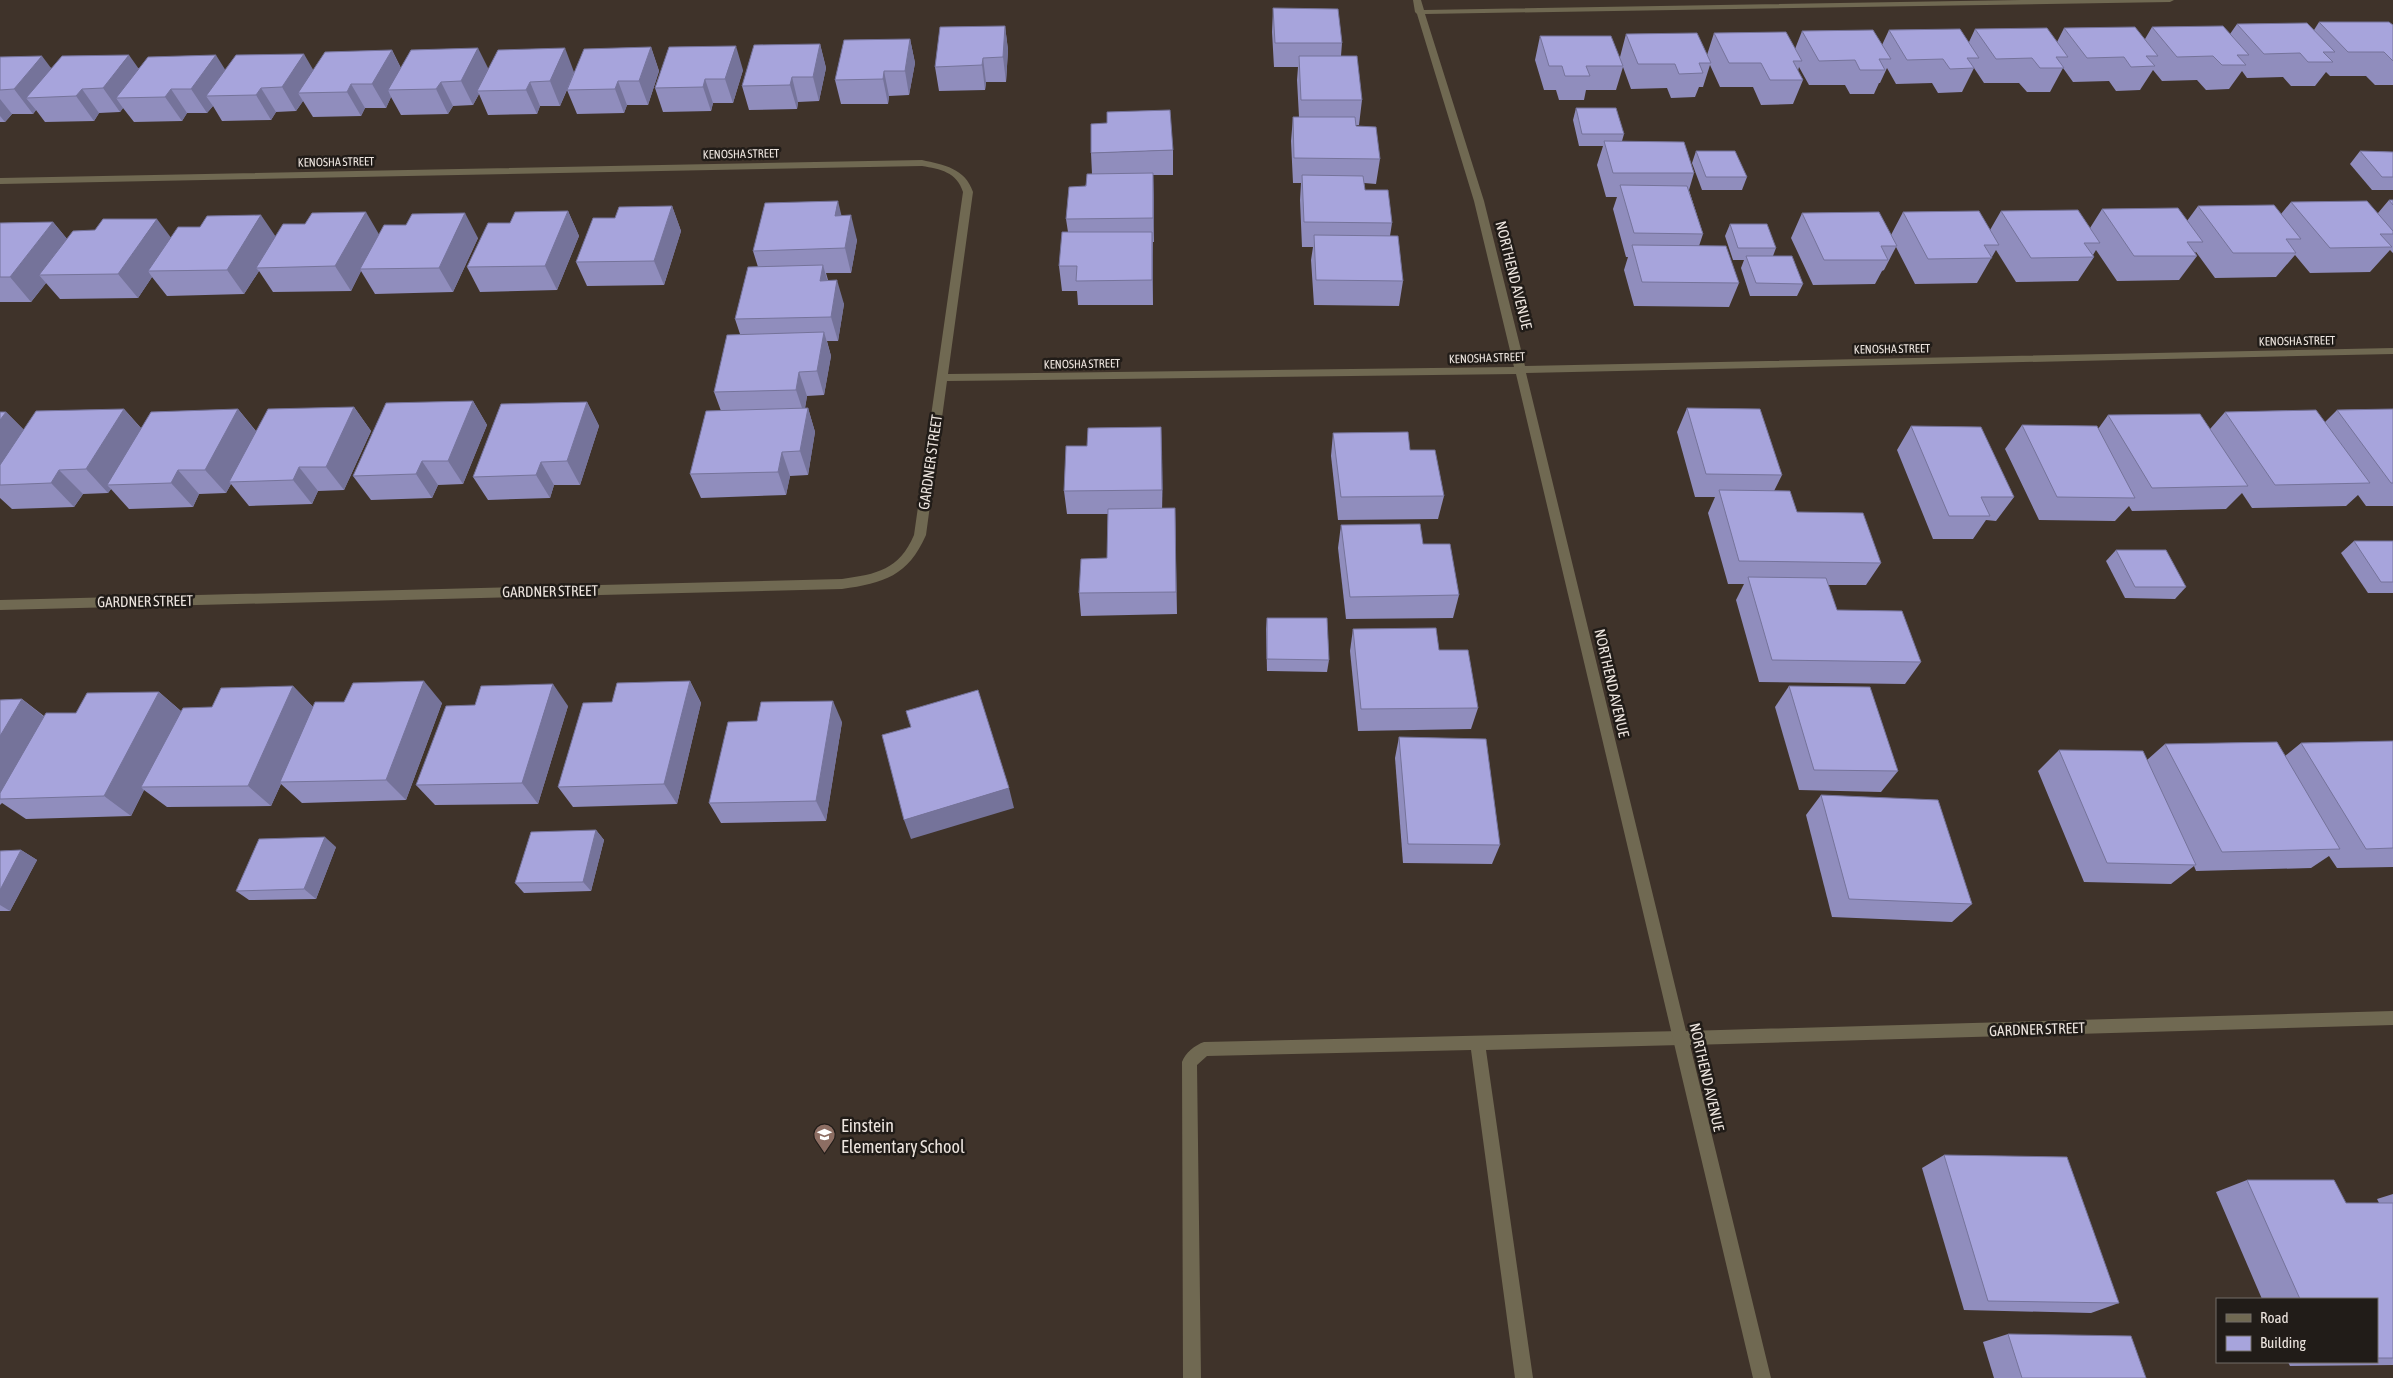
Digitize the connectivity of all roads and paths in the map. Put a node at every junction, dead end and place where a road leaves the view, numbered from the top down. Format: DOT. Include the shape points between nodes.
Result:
graph roads {
  1 [pos="2170,0"];
  2 [pos="1418,6"];
  3 [pos="0,181"];
  4 [pos="2393,351"];
  5 [pos="1520,369"];
  6 [pos="941,378"];
  7 [pos="0,605"];
  8 [pos="2393,1018"];
  9 [pos="1681,1038"];
  10 [pos="1476,1042"];
  11 [pos="1192,1378"];
  12 [pos="1524,1378"];
  13 [pos="1762,1378"];
  1 -- 2 [label="street"];
  2 -- 5 [label="street, NORTHEND AVENUE" via="1479,201"];
  3 -- 6 [label="street, KENOSHA STREET" via="895,163 922,163 946,168 957,172 967,183 968,192"];
  4 -- 5 [label="street, KENOSHA STREET"];
  5 -- 6 [label="street, KENOSHA STREET"];
  5 -- 9 [label="street, NORTHEND AVENUE"];
  6 -- 7 [label="street, GARDNER STREET" via="917,543 902,565 869,580 832,584"];
  8 -- 9 [label="street, GARDNER STREET"];
  9 -- 10 [label="street, GARDNER STREET"];
  9 -- 13 [label="street, NORTHEND AVENUE"];
  10 -- 11 [label="street, GARDNER STREET" via="1204,1049 1189,1062"];
  10 -- 12 [label="street"];
}
